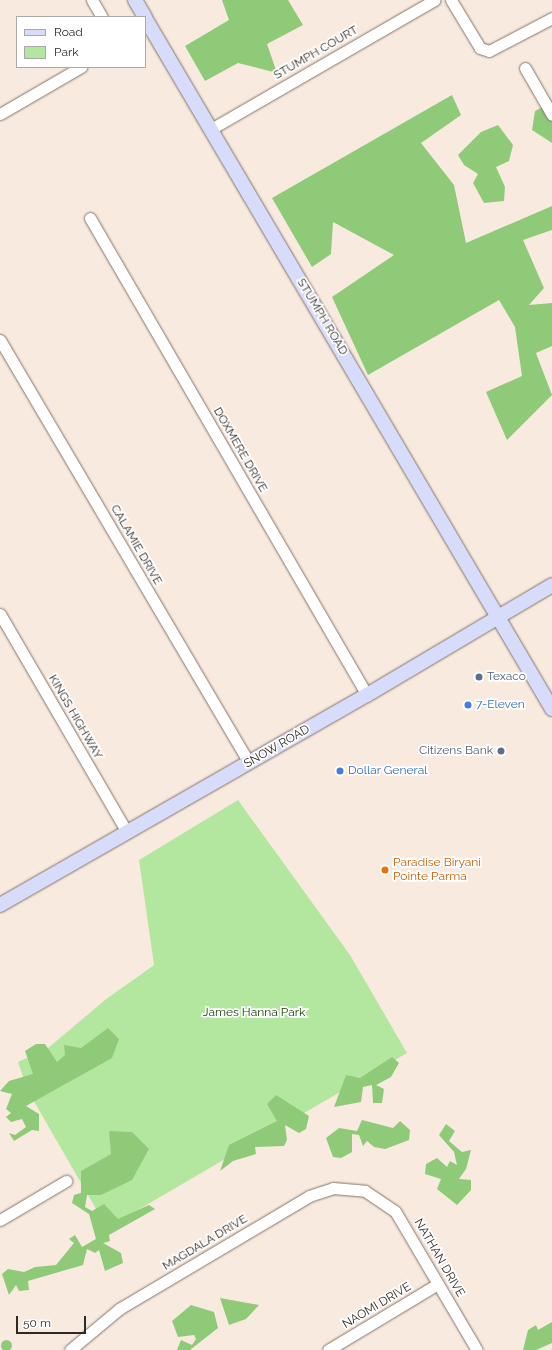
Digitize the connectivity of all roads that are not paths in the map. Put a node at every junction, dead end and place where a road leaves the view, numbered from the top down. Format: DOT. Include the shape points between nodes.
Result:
graph roads {
  1 [pos="92,0"];
  2 [pos="135,0"];
  3 [pos="434,0"];
  4 [pos="452,0"];
  5 [pos="101,16"];
  6 [pos="144,16"];
  7 [pos="552,18"];
  8 [pos="146,19"];
  9 [pos="79,68"];
  10 [pos="525,68"];
  11 [pos="0,114"];
  12 [pos="552,115"];
  13 [pos="210,129"];
  14 [pos="90,218"];
  15 [pos="0,340"];
  16 [pos="552,585"];
  17 [pos="0,614"];
  18 [pos="499,617"];
  19 [pos="367,695"];
  20 [pos="552,709"];
  21 [pos="249,763"];
  22 [pos="127,832"];
  23 [pos="0,905"];
  24 [pos="66,1181"];
  25 [pos="365,1191"];
  26 [pos="0,1220"];
  27 [pos="438,1284"];
  28 [pos="70,1350"];
  29 [pos="328,1350"];
  30 [pos="477,1350"];
  1 -- 5 [label="street"];
  2 -- 6 [label="main road, STUMPH ROAD"];
  3 -- 13 [label="street, STUMPH COURT"];
  4 -- 7 [label="street" via="480,48 489,51"];
  8 -- 13 [label="main road, STUMPH ROAD"];
  9 -- 11 [label="street"];
  10 -- 12 [label="street"];
  13 -- 18 [label="main road, STUMPH ROAD"];
  14 -- 19 [label="street, DOXMERE DRIVE"];
  15 -- 21 [label="street, CALAMIE DRIVE"];
  16 -- 18 [label="main road, SNOW ROAD"];
  17 -- 22 [label="street, KINGS HIGHWAY"];
  18 -- 19 [label="main road, SNOW ROAD"];
  18 -- 20 [label="main road, STUMPH ROAD"];
  19 -- 21 [label="main road, SNOW ROAD"];
  21 -- 22 [label="main road, SNOW ROAD"];
  22 -- 23 [label="main road, SNOW ROAD"];
  24 -- 26 [label="street"];
  25 -- 27 [label="street, NATHAN DRIVE" via="395,1212"];
  25 -- 28 [label="street, MAGDALA DRIVE" via="333,1188 308,1196 119,1309"];
  27 -- 29 [label="street, NAOMI DRIVE"];
  27 -- 30 [label="street, NATHAN DRIVE"];
}
